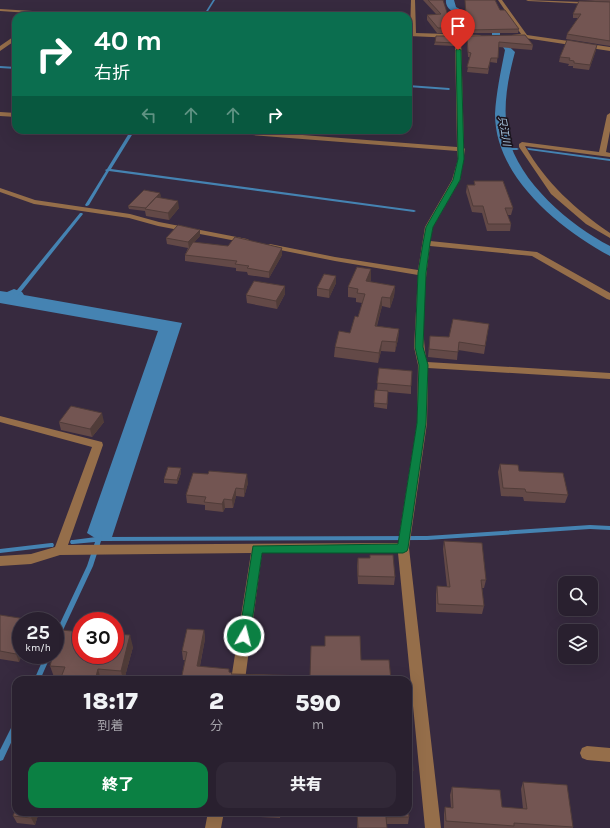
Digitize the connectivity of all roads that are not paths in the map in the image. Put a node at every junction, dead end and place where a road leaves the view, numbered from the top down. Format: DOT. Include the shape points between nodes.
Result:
graph roads {
  1 [pos="413,0"];
  2 [pos="500,0"];
  3 [pos="528,0"];
  4 [pos="609,0"];
  5 [pos="610,4"];
  6 [pos="0,10"];
  7 [pos="19,12"];
  8 [pos="412,17"];
  9 [pos="412,34"];
  10 [pos="506,36"];
  11 [pos="525,36"];
  12 [pos="458,37"];
  13 [pos="486,37"];
  14 [pos="12,40"];
  15 [pos="0,49"];
  16 [pos="610,49"];
  17 [pos="0,114"];
  18 [pos="12,115"];
  19 [pos="610,115"];
  20 [pos="266,134"];
  21 [pos="462,149"];
  22 [pos="602,154"];
  23 [pos="610,156"];
  24 [pos="0,190"];
  25 [pos="610,236"];
  26 [pos="426,243"];
  27 [pos="422,273"];
  28 [pos="610,297"];
  29 [pos="423,365"];
  30 [pos="610,376"];
  31 [pos="0,419"];
  32 [pos="404,542"];
  33 [pos="257,549"];
  34 [pos="60,550"];
  35 [pos="0,561"];
  36 [pos="239,676"];
  37 [pos="587,753"];
  38 [pos="610,755"];
  39 [pos="215,816"];
  40 [pos="213,828"];
  41 [pos="433,828"];
  1 -- 8 [label="street"];
  2 -- 11 [label="street"];
  3 -- 5 [label="street"];
  4 -- 5 [label="street"];
  6 -- 7 [label="street"];
  9 -- 12 [label="street"];
  10 -- 11 [label="street"];
  11 -- 16 [label="street"];
  12 -- 13 [label="street"];
  12 -- 21 [label="street"];
  14 -- 15 [label="street"];
  17 -- 18 [label="street"];
  19 -- 22 [label="street"];
  20 -- 21 [label="street"];
  21 -- 26 [label="street" via="456,180 429,227"];
  22 -- 23 [label="street"];
  22 -- 25 [label="street" via="522,144 554,192"];
  24 -- 27 [label="street" via="34,202 130,216 158,224 304,253"];
  26 -- 27 [label="street"];
  26 -- 28 [label="street" via="534,254"];
  27 -- 29 [label="street" via="419,347"];
  29 -- 30 [label="street"];
  29 -- 32 [label="street" via="422,423"];
  31 -- 34 [label="street" via="98,446"];
  32 -- 33 [label="street"];
  32 -- 41 [label="street"];
  33 -- 34 [label="street"];
  33 -- 36 [label="street"];
  34 -- 35 [label="street" via="32,559"];
  37 -- 38 [label="street"];
  39 -- 40 [label="street"];
}
